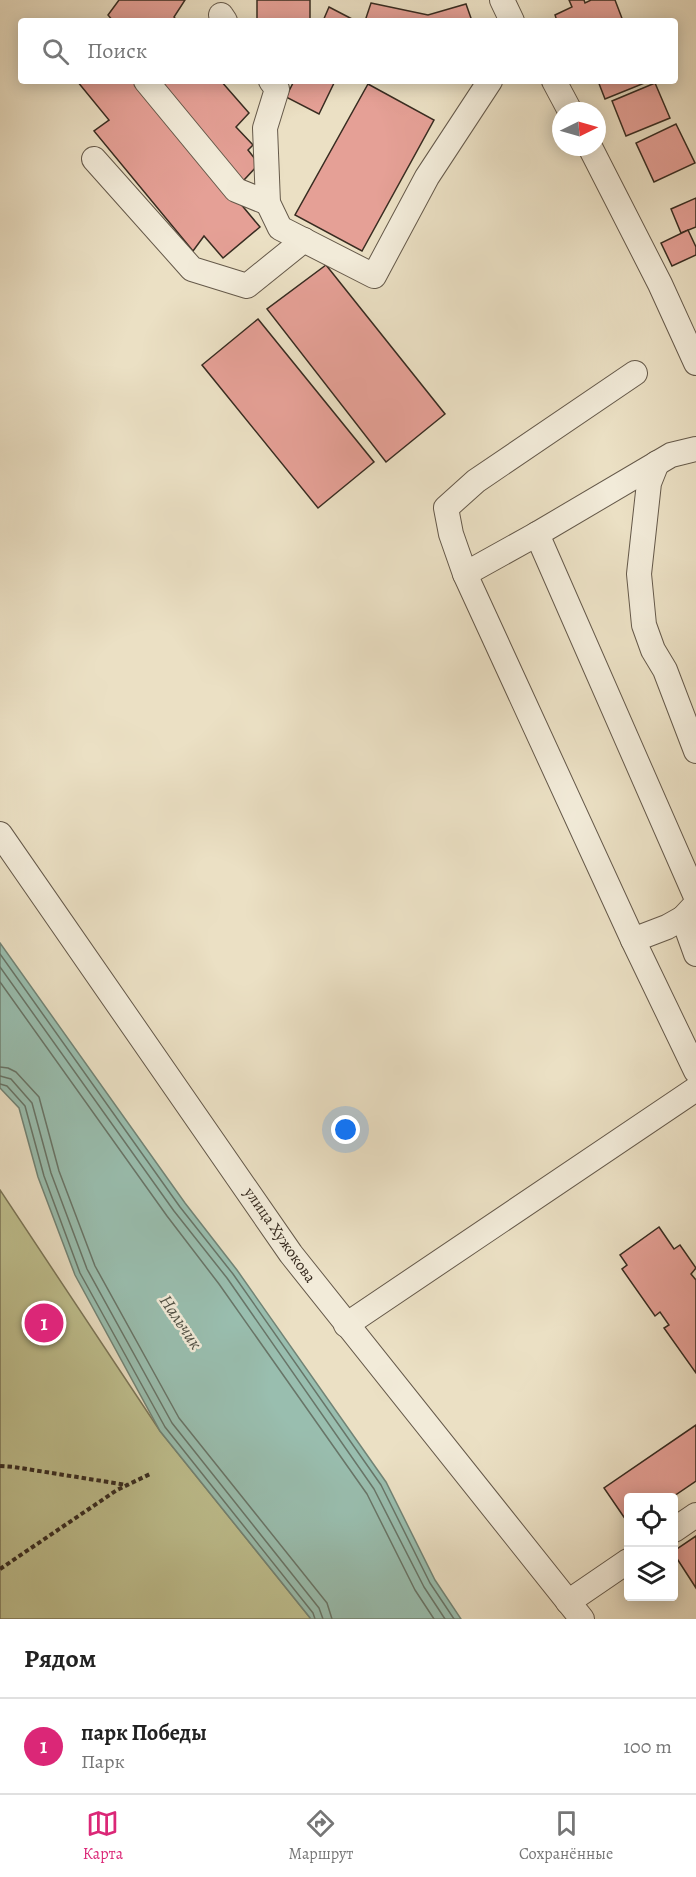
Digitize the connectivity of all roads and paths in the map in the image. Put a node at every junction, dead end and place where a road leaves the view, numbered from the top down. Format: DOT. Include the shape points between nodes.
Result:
graph roads {
  1 [pos="502,0"];
  2 [pos="511,18"];
  3 [pos="148,84"];
  4 [pos="273,84"];
  5 [pos="488,84"];
  6 [pos="556,84"];
  7 [pos="565,102"];
  8 [pos="595,156"];
  9 [pos="94,159"];
  10 [pos="268,203"];
  11 [pos="304,240"];
  12 [pos="696,363"];
  13 [pos="635,373"];
  14 [pos="696,448"];
  15 [pos="657,463"];
  16 [pos="537,534"];
  17 [pos="465,574"];
  18 [pos="696,751"];
  19 [pos="0,834"];
  20 [pos="696,897"];
  21 [pos="689,911"];
  22 [pos="633,940"];
  23 [pos="696,954"];
  24 [pos="696,1071"];
  25 [pos="696,1089"];
  26 [pos="346,1325"];
  27 [pos="0,1467"];
  28 [pos="150,1474"];
  29 [pos="127,1485"];
  30 [pos="696,1515"];
  31 [pos="678,1527"];
  32 [pos="624,1565"];
  33 [pos="0,1569"];
  34 [pos="575,1611"];
  1 -- 2 [label="street"];
  3 -- 10 [label="street" via="236,190"];
  4 -- 10 [label="street" via="277,89 265,128"];
  5 -- 11 [label="street" via="427,177 374,276"];
  6 -- 7 [label="street"];
  8 -- 12 [label="street"];
  9 -- 11 [label="street" via="192,269 247,286"];
  10 -- 11 [label="street" via="280,228"];
  13 -- 17 [label="street" via="476,481 446,508"];
  14 -- 15 [label="street"];
  15 -- 16 [label="street"];
  15 -- 18 [label="street" via="649,483 639,574 644,625"];
  16 -- 17 [label="street"];
  16 -- 20 [label="street"];
  17 -- 22 [label="street"];
  19 -- 26 [label="street, улица Хужокова" via="291,1254"];
  21 -- 22 [label="street" via="667,927"];
  21 -- 23 [label="street"];
  22 -- 24 [label="street"];
  25 -- 26 [label="street"];
  26 -- 34 [label="street, улица Хужокова"];
  27 -- 29 [label="path"];
  28 -- 29 [label="path"];
  29 -- 33 [label="path"];
  30 -- 31 [label="street"];
  32 -- 34 [label="street"];
}
